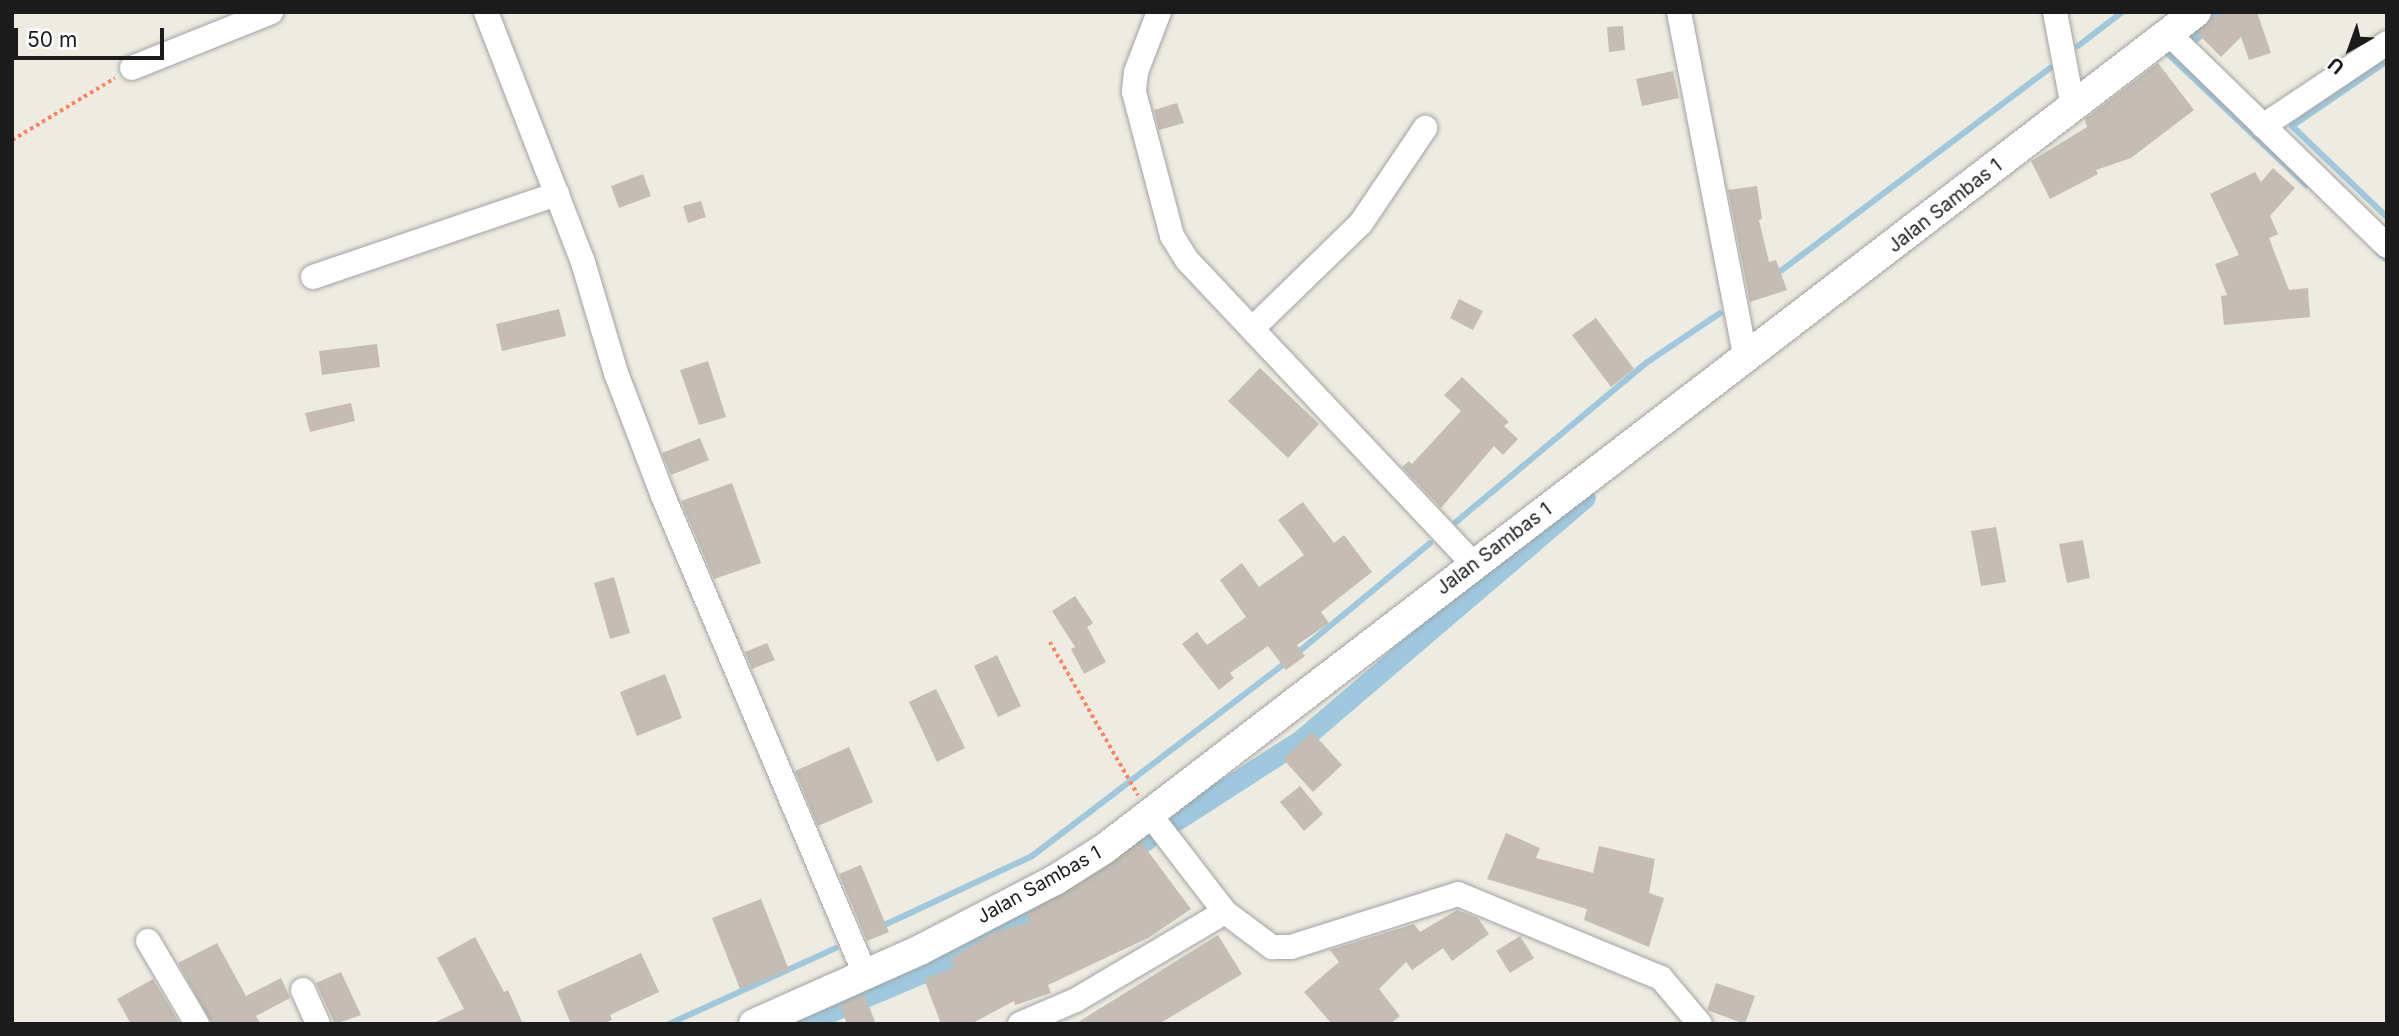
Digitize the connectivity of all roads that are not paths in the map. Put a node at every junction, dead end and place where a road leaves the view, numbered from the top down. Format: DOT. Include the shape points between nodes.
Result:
graph roads {
  1 [pos="271,12"];
  2 [pos="486,12"];
  3 [pos="1159,12"];
  4 [pos="1679,12"];
  5 [pos="2055,12"];
  6 [pos="2196,12"];
  7 [pos="2168,33"];
  8 [pos="2387,43"];
  9 [pos="132,68"];
  10 [pos="2074,107"];
  11 [pos="2263,125"];
  12 [pos="1425,128"];
  13 [pos="557,194"];
  14 [pos="2387,246"];
  15 [pos="313,277"];
  16 [pos="1252,329"];
  17 [pos="1746,360"];
  18 [pos="1473,564"];
  19 [pos="1151,816"];
  20 [pos="1225,912"];
  21 [pos="148,941"];
  22 [pos="865,974"];
  23 [pos="303,990"];
  24 [pos="197,1024"];
  25 [pos="318,1024"];
  26 [pos="754,1024"];
  27 [pos="1020,1024"];
  28 [pos="1700,1024"];
  1 -- 9 [label="street"];
  2 -- 13 [label="street"];
  3 -- 16 [label="street" via="1136,72 1134,92 1172,236 1187,260"];
  4 -- 17 [label="street"];
  5 -- 10 [label="street"];
  6 -- 7 [label="street, Jalan Sambas 1"];
  7 -- 10 [label="street, Jalan Sambas 1"];
  7 -- 11 [label="street"];
  8 -- 11 [label="street"];
  10 -- 17 [label="street, Jalan Sambas 1"];
  11 -- 14 [label="street"];
  12 -- 16 [label="street" via="1361,223"];
  13 -- 15 [label="street"];
  13 -- 22 [label="street" via="625,399 663,496"];
  16 -- 18 [label="street"];
  17 -- 18 [label="street, Jalan Sambas 1"];
  18 -- 19 [label="street, Jalan Sambas 1"];
  19 -- 20 [label="street"];
  19 -- 22 [label="street, Jalan Sambas 1" via="1055,880"];
  20 -- 27 [label="street" via="1076,1000"];
  20 -- 28 [label="street" via="1259,941 1281,949 1446,895 1469,897 1661,978"];
  21 -- 24 [label="street"];
  22 -- 26 [label="street, Jalan Sambas 1"];
  23 -- 25 [label="street"];
}
